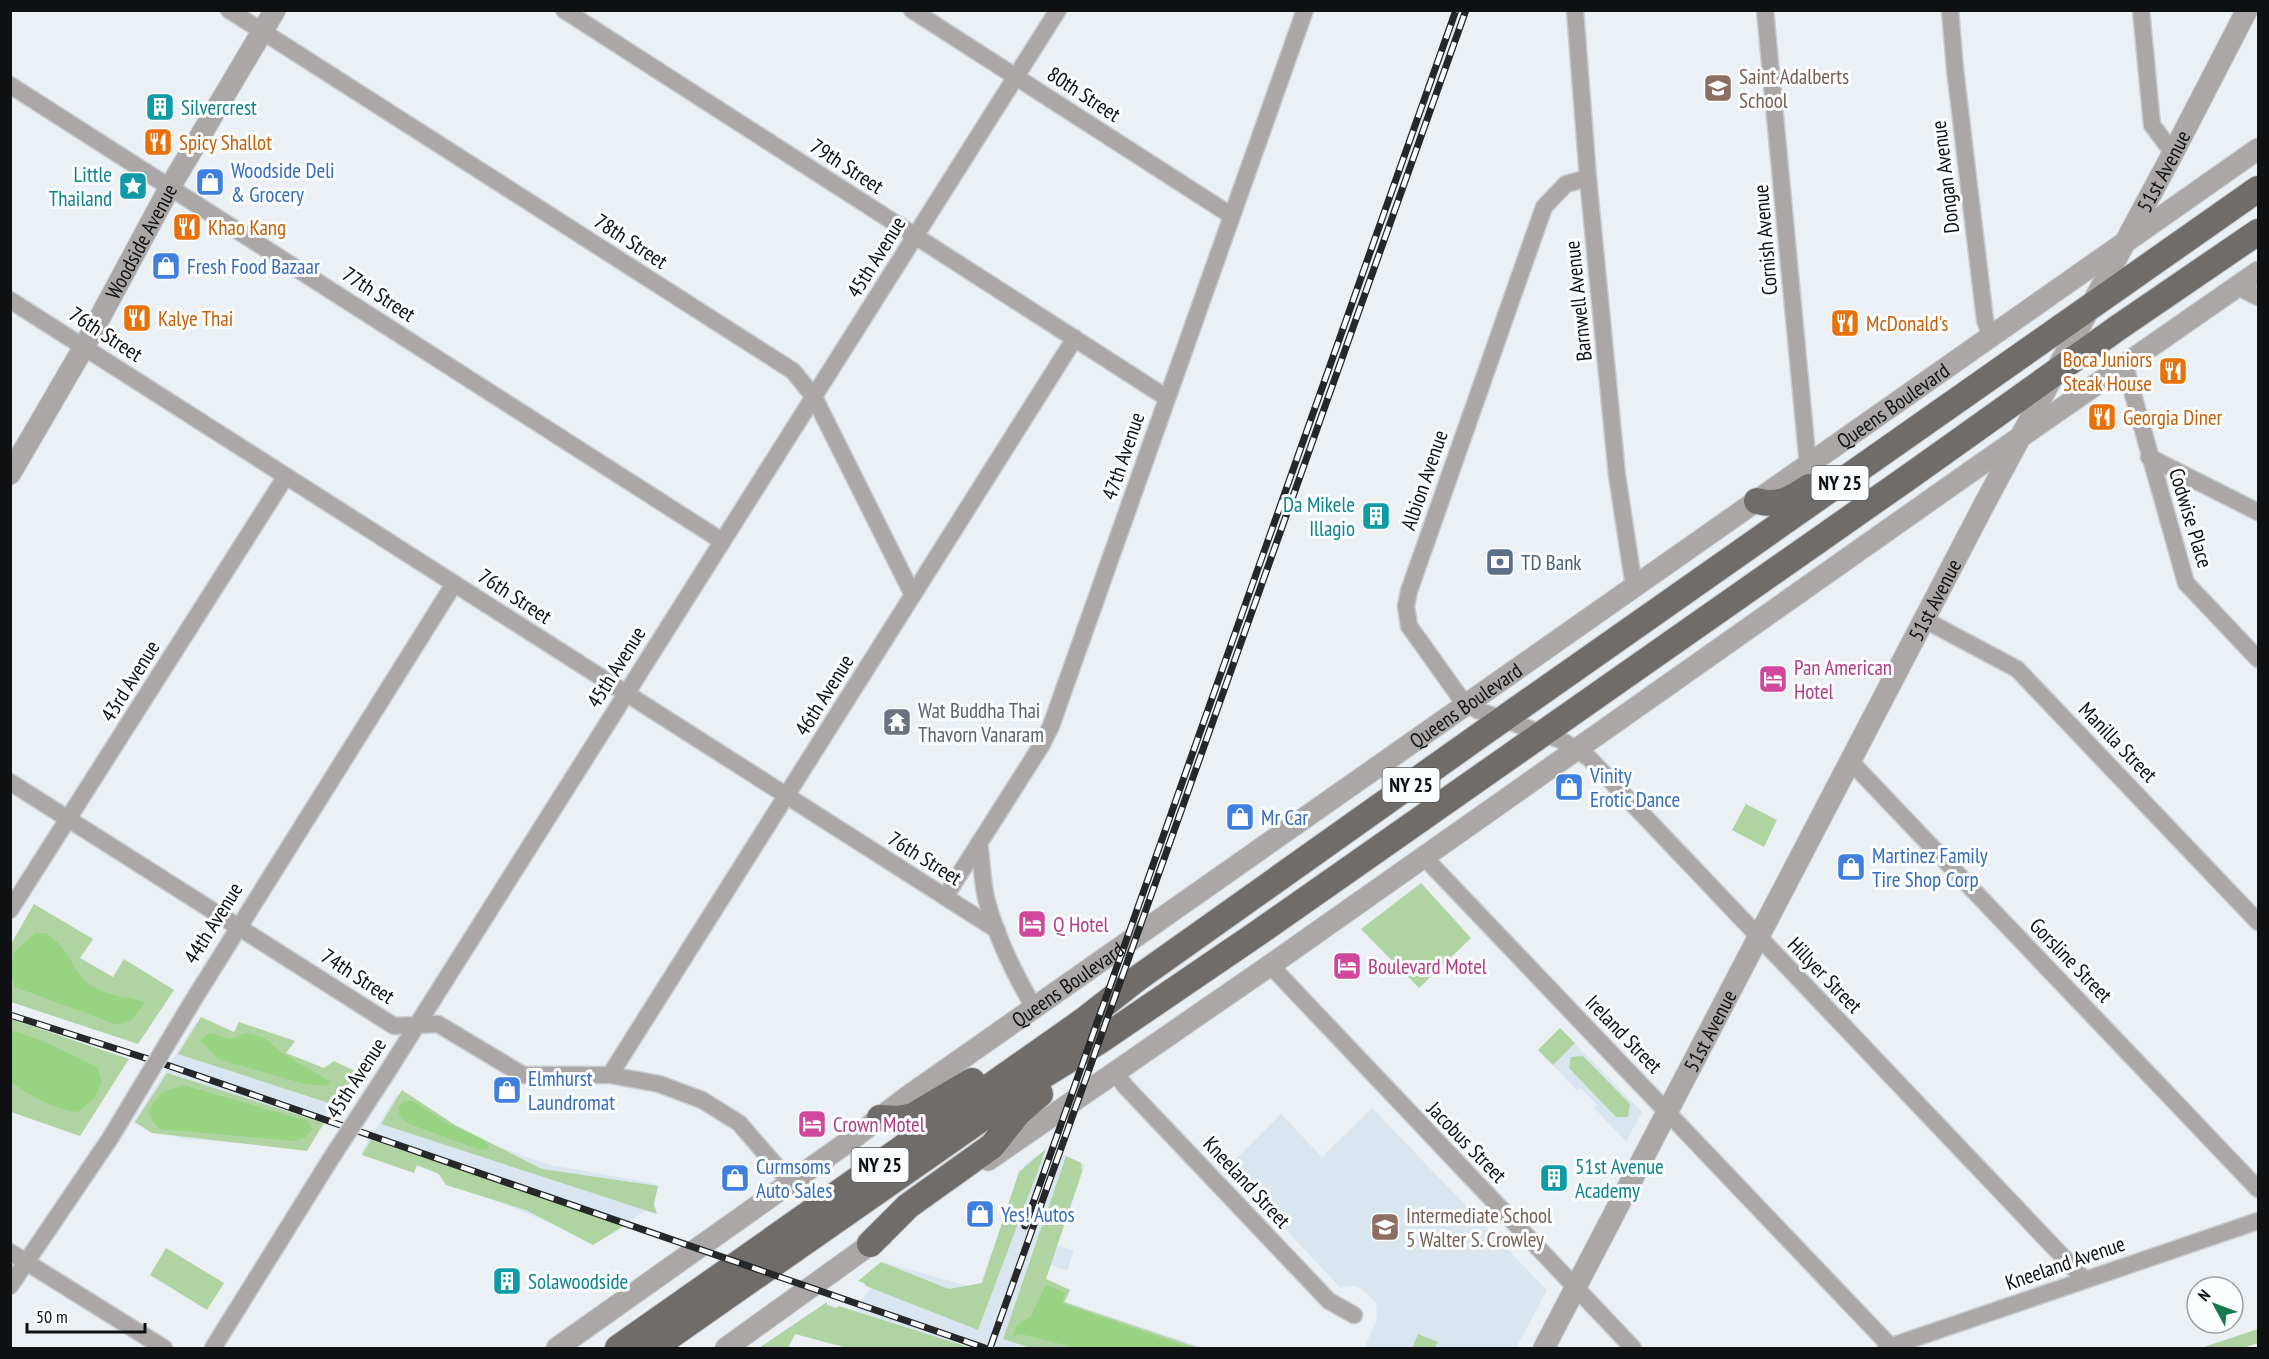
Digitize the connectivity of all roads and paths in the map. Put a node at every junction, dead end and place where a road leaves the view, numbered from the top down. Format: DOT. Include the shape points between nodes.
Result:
graph roads {
  1 [pos="230,10"];
  2 [pos="275,10"];
  3 [pos="564,10"];
  4 [pos="912,10"];
  5 [pos="1058,10"];
  6 [pos="1305,10"];
  7 [pos="1575,10"];
  8 [pos="1765,10"];
  9 [pos="1950,10"];
  10 [pos="2141,10"];
  11 [pos="2247,10"];
  12 [pos="261,31"];
  13 [pos="1016,77"];
  14 [pos="10,85"];
  15 [pos="2259,149"];
  16 [pos="2173,153"];
  17 [pos="1588,178"];
  18 [pos="170,187"];
  19 [pos="2259,189"];
  20 [pos="1232,216"];
  21 [pos="2259,232"];
  22 [pos="916,236"];
  23 [pos="2124,245"];
  24 [pos="2259,250"];
  25 [pos="2259,272"];
  26 [pos="2180,287"];
  27 [pos="2238,287"];
  28 [pos="2259,297"];
  29 [pos="10,300"];
  30 [pos="2091,307"];
  31 [pos="1991,337"];
  32 [pos="1075,338"];
  33 [pos="84,347"];
  34 [pos="2125,366"];
  35 [pos="2056,373"];
  36 [pos="814,398"];
  37 [pos="1167,398"];
  38 [pos="2020,439"];
  39 [pos="1897,443"];
  40 [pos="2149,457"];
  41 [pos="1808,465"];
  42 [pos="10,474"];
  43 [pos="286,476"];
  44 [pos="1757,501"];
  45 [pos="2259,512"];
  46 [pos="722,541"];
  47 [pos="454,584"];
  48 [pos="1634,587"];
  49 [pos="913,595"];
  50 [pos="1925,620"];
  51 [pos="2259,659"];
  52 [pos="626,694"];
  53 [pos="1468,704"];
  54 [pos="1510,723"];
  55 [pos="1542,734"];
  56 [pos="1578,749"];
  57 [pos="1851,762"];
  58 [pos="10,782"];
  59 [pos="786,797"];
  60 [pos="70,819"];
  61 [pos="979,843"];
  62 [pos="1424,857"];
  63 [pos="945,897"];
  64 [pos="10,910"];
  65 [pos="2259,922"];
  66 [pos="238,926"];
  67 [pos="997,930"];
  68 [pos="1758,938"];
  69 [pos="1269,965"];
  70 [pos="1138,978"];
  71 [pos="1035,1009"];
  72 [pos="416,1025"];
  73 [pos="1098,1042"];
  74 [pos="1114,1071"];
  75 [pos="610,1075"];
  76 [pos="1668,1112"];
  77 [pos="880,1118"];
  78 [pos="790,1183"];
  79 [pos="2259,1189"];
  80 [pos="2259,1221"];
  81 [pos="870,1244"];
  82 [pos="10,1252"];
  83 [pos="26,1262"];
  84 [pos="2085,1280"];
  85 [pos="10,1286"];
  86 [pos="1575,1289"];
  87 [pos="1354,1315"];
  88 [pos="164,1348"];
  89 [pos="213,1348"];
  90 [pos="557,1348"];
  91 [pos="618,1348"];
  92 [pos="654,1348"];
  93 [pos="726,1348"];
  94 [pos="1544,1348"];
  95 [pos="1633,1348"];
  96 [pos="1888,1348"];
  1 -- 12 [label="street, 78th Street"];
  2 -- 12 [label="street, Woodside Avenue"];
  3 -- 22 [label="street, 79th Street"];
  4 -- 13 [label="street, 80th Street"];
  5 -- 13 [label="street, 45th Avenue"];
  6 -- 20 [label="street, 47th Avenue"];
  7 -- 17 [label="street, Barnwell Avenue"];
  8 -- 41 [label="street, Cornish Avenue"];
  9 -- 31 [label="street, Dongan Avenue" via="1985,320"];
  10 -- 16 [label="street" via="2152,125"];
  11 -- 16 [label="street, 51st Avenue"];
  12 -- 18 [label="street, Woodside Avenue"];
  12 -- 36 [label="street, 78th Street" via="793,371"];
  13 -- 20 [label="street, 80th Street"];
  13 -- 22 [label="street, 45th Avenue"];
  14 -- 18 [label="street, 77th Street"];
  15 -- 23 [label="street, Queens Boulevard"];
  16 -- 23 [label="street, 51st Avenue"];
  17 -- 48 [label="street, Barnwell Avenue" via="1617,475"];
  17 -- 53 [label="street, Albion Avenue" via="1566,184 1544,207 1407,599 1406,614 1412,633 1453,691"];
  18 -- 33 [label="street, Woodside Avenue"];
  18 -- 46 [label="street, 77th Street"];
  19 -- 30 [label="main road, Queens Boulevard / NY 25"];
  20 -- 37 [label="street, 47th Avenue"];
  21 -- 26 [label="main road, NY 25"];
  22 -- 32 [label="street, 79th Street"];
  22 -- 36 [label="street, 45th Avenue"];
  23 -- 30 [label="street, 51st Avenue"];
  23 -- 31 [label="street, Queens Boulevard"];
  24 -- 26 [label="main road"];
  25 -- 27 [label="street"];
  26 -- 35 [label="main road, NY 25"];
  27 -- 28 [label="street"];
  27 -- 34 [label="street"];
  29 -- 33 [label="street, 76th Street"];
  30 -- 35 [label="street, 51st Avenue"];
  30 -- 39 [label="main road, Queens Boulevard / NY 25"];
  31 -- 41 [label="street, Queens Boulevard"];
  32 -- 37 [label="street, 79th Street"];
  32 -- 49 [label="street, 46th Avenue"];
  33 -- 42 [label="street, Woodside Avenue"];
  33 -- 43 [label="street, 76th Street"];
  34 -- 38 [label="street"];
  34 -- 40 [label="street, Codwise Place"];
  35 -- 38 [label="street, 51st Avenue"];
  35 -- 55 [label="main road, NY 25"];
  36 -- 46 [label="street, 45th Avenue"];
  36 -- 49 [label="street, 78th Street"];
  37 -- 61 [label="street, 47th Avenue" via="1051,726"];
  38 -- 50 [label="street, 51st Avenue"];
  38 -- 56 [label="street"];
  39 -- 44 [label="main road" via="1828,473 1789,500"];
  39 -- 54 [label="main road, Queens Boulevard / NY 25"];
  40 -- 45 [label="street"];
  40 -- 51 [label="street, Codwise Place" via="2186,583"];
  41 -- 44 [label="street, Queens Boulevard"];
  43 -- 47 [label="street, 76th Street"];
  43 -- 60 [label="street, 43rd Avenue"];
  44 -- 48 [label="street, Queens Boulevard"];
  46 -- 52 [label="street, 45th Avenue"];
  47 -- 52 [label="street, 76th Street"];
  47 -- 66 [label="street, 44th Avenue"];
  48 -- 53 [label="street, Queens Boulevard"];
  49 -- 59 [label="street, 46th Avenue"];
  50 -- 57 [label="street, 51st Avenue"];
  50 -- 65 [label="street, Manilla Street" via="2017,669"];
  52 -- 59 [label="street, 76th Street"];
  52 -- 72 [label="street, 45th Avenue"];
  53 -- 54 [label="street, Albion Avenue"];
  53 -- 71 [label="street, Queens Boulevard"];
  54 -- 55 [label="street, Hillyer Street"];
  54 -- 70 [label="main road, Queens Boulevard / NY 25"];
  55 -- 56 [label="street, Hillyer Street"];
  55 -- 73 [label="main road, NY 25"];
  56 -- 62 [label="street"];
  56 -- 68 [label="street, Hillyer Street"];
  57 -- 68 [label="street, 51st Avenue"];
  57 -- 79 [label="street, Gorsline Street"];
  58 -- 60 [label="street, 74th Street"];
  59 -- 63 [label="street, 76th Street"];
  59 -- 75 [label="street, 46th Avenue"];
  60 -- 64 [label="street, 43rd Avenue"];
  60 -- 66 [label="street, 74th Street"];
  61 -- 63 [label="street, 47th Avenue"];
  61 -- 67 [label="street, 76th Street" via="986,897"];
  62 -- 69 [label="street"];
  62 -- 76 [label="street, Ireland Street"];
  63 -- 67 [label="street, 76th Street"];
  66 -- 72 [label="street, 74th Street" via="394,1026"];
  66 -- 83 [label="street, 44th Avenue, bridge" via="111,1137"];
  67 -- 71 [label="street, 76th Street"];
  68 -- 76 [label="street, 51st Avenue"];
  68 -- 84 [label="street, Hillyer Street"];
  69 -- 74 [label="street"];
  69 -- 86 [label="street, Jacobus Street"];
  70 -- 77 [label="main road" via="1077,1012 921,1112 905,1118"];
  70 -- 91 [label="main road, Queens Boulevard / NY 25" via="1083,1022"];
  71 -- 77 [label="street, Queens Boulevard"];
  72 -- 75 [label="street, 74th Street" via="438,1024 523,1075"];
  72 -- 89 [label="street, 45th Avenue, bridge"];
  73 -- 81 [label="main road" via="1018,1113 992,1146 908,1206"];
  73 -- 92 [label="main road, NY 25" via="1044,1075"];
  74 -- 81 [label="street"];
  74 -- 87 [label="street, Kneeland Street" via="1329,1301"];
  75 -- 78 [label="street, 74th Street" via="659,1084 702,1100 739,1122"];
  76 -- 86 [label="street, 51st Avenue"];
  76 -- 96 [label="street, Ireland Street"];
  77 -- 78 [label="street, Queens Boulevard"];
  78 -- 90 [label="street, Queens Boulevard"];
  80 -- 84 [label="street, Kneeland Avenue"];
  81 -- 93 [label="street"];
  82 -- 83 [label="street"];
  83 -- 85 [label="street, 44th Avenue"];
  83 -- 88 [label="street"];
  84 -- 96 [label="street, Kneeland Avenue"];
  86 -- 94 [label="street, 51st Avenue"];
  86 -- 95 [label="street, Jacobus Street"];
}
